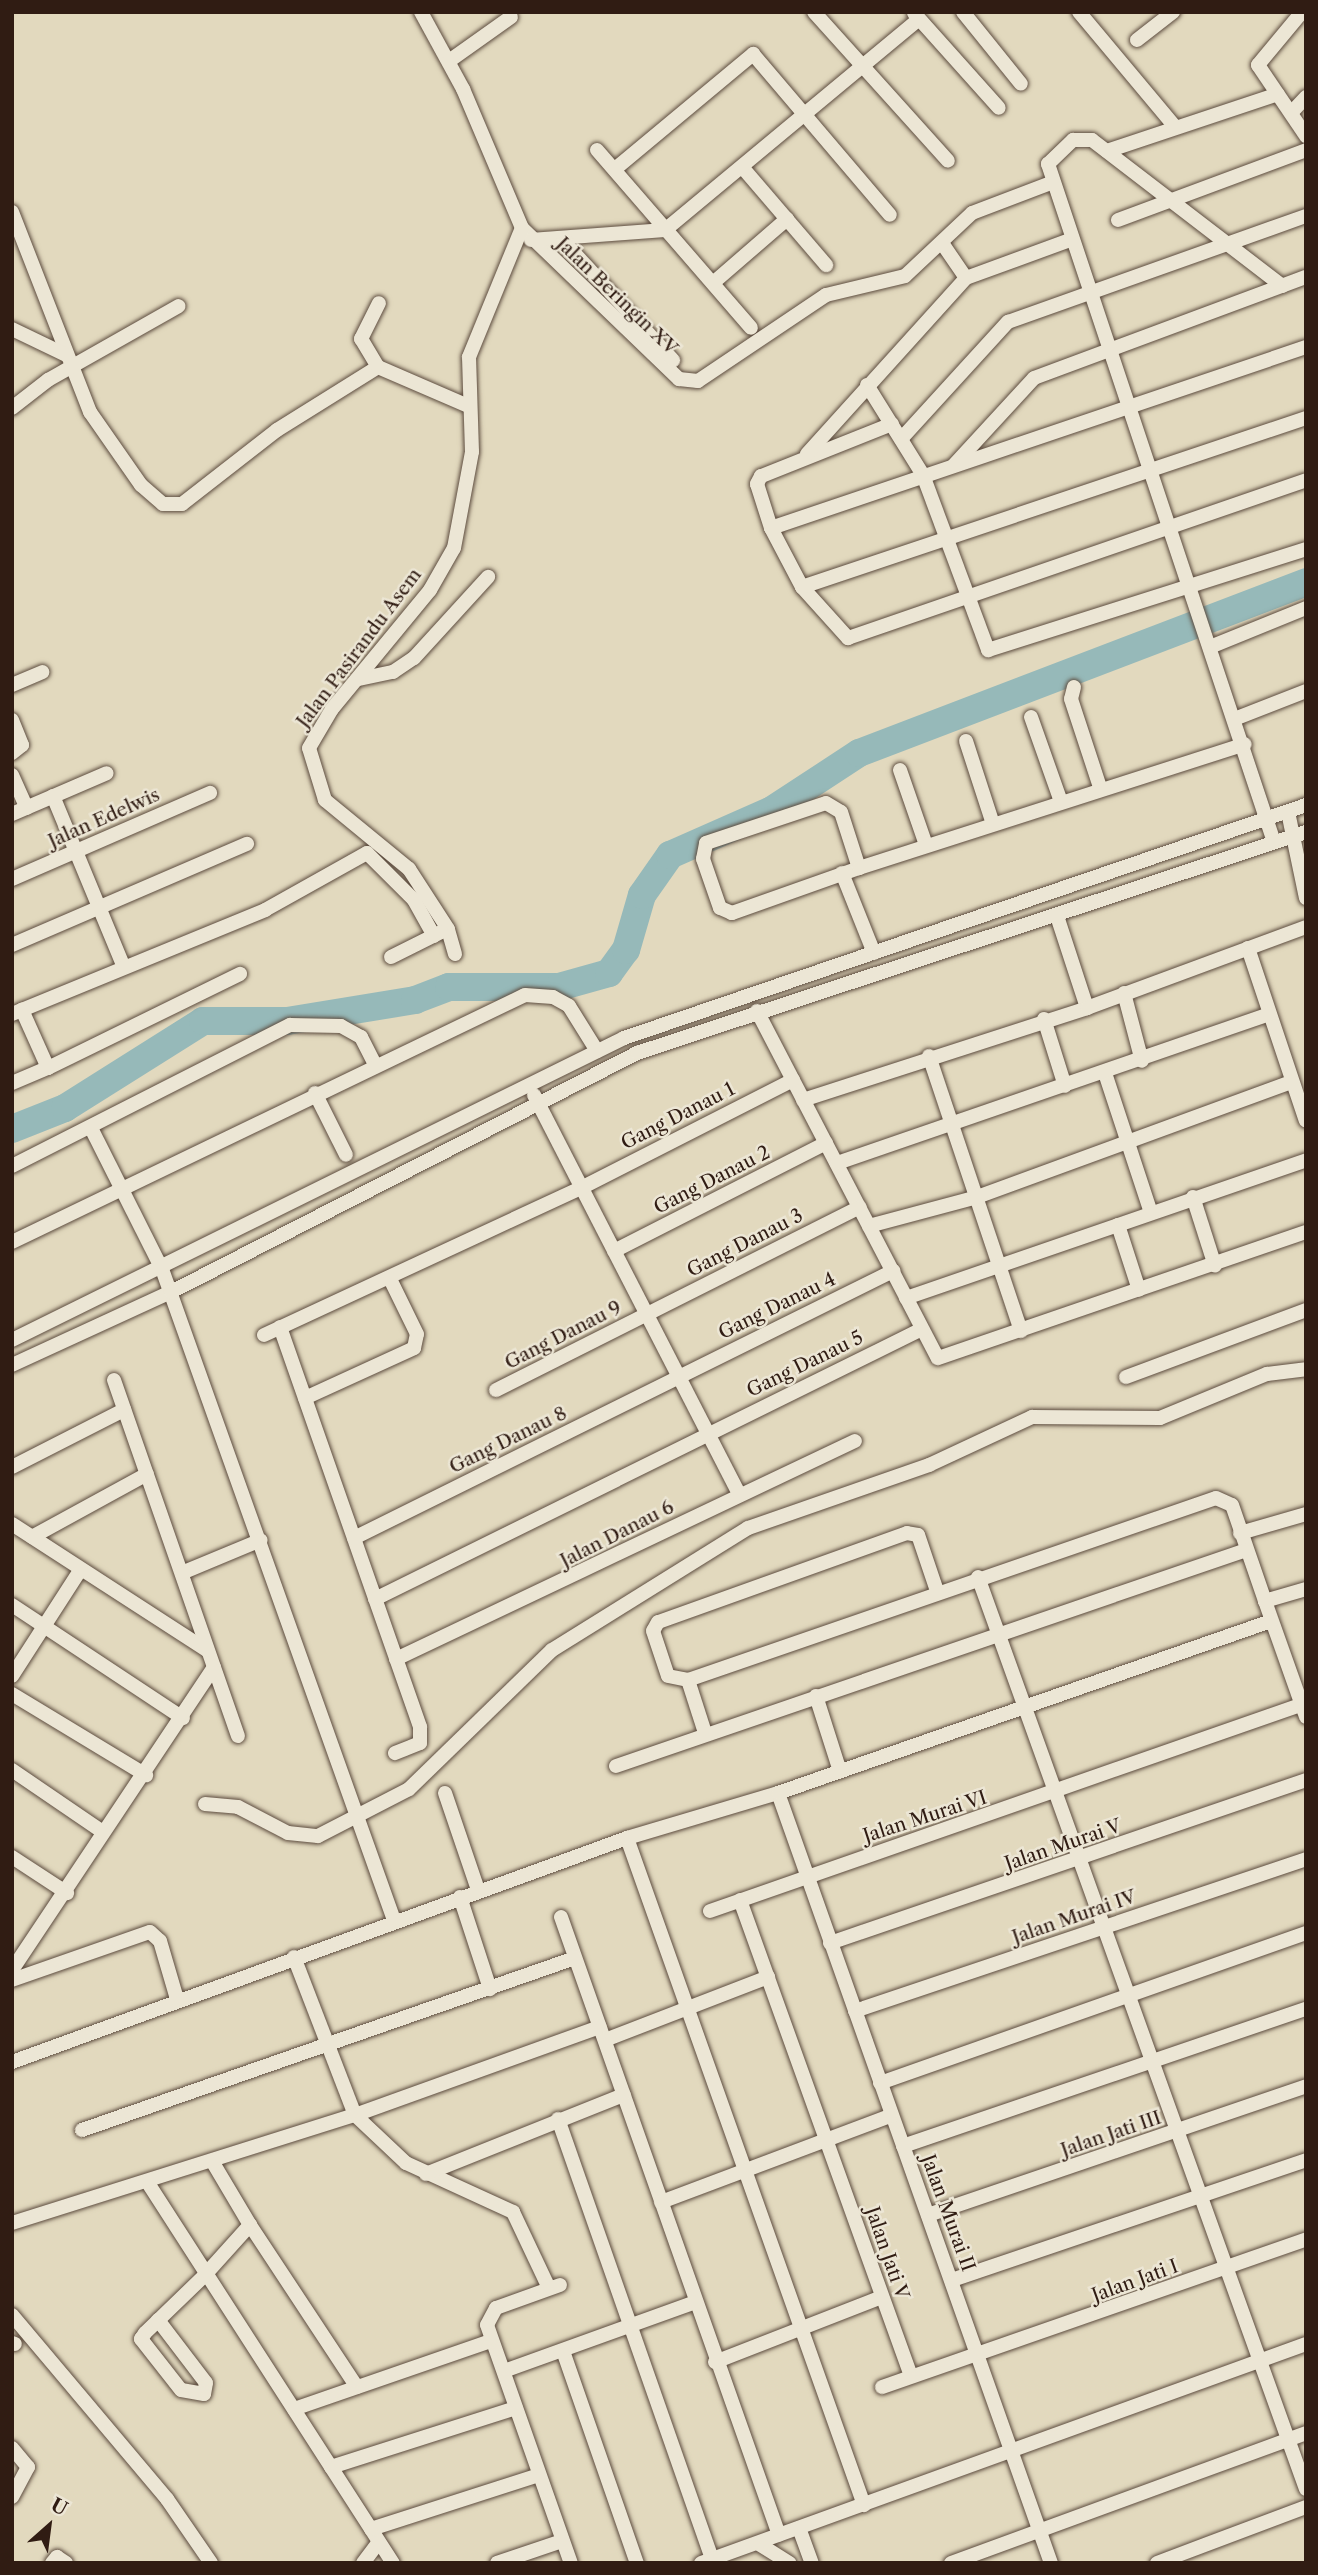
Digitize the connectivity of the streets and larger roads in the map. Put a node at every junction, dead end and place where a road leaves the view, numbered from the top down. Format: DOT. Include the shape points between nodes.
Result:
graph roads {
  1 [pos="421,12"];
  2 [pos="814,12"];
  3 [pos="963,12"];
  4 [pos="1079,12"];
  5 [pos="1173,12"];
  6 [pos="1302,12"];
  7 [pos="916,16"];
  8 [pos="511,17"];
  9 [pos="1138,40"];
  10 [pos="449,61"];
  11 [pos="862,68"];
  12 [pos="1021,84"];
  13 [pos="1278,94"];
  14 [pos="1306,97"];
  15 [pos="999,108"];
  16 [pos="1291,113"];
  17 [pos="805,115"];
  18 [pos="1175,127"];
  19 [pos="1306,136"];
  20 [pos="597,150"];
  21 [pos="1306,150"];
  22 [pos="1107,151"];
  23 [pos="948,161"];
  24 [pos="743,168"];
  25 [pos="615,169"];
  26 [pos="1051,183"];
  27 [pos="1167,197"];
  28 [pos="12,212"];
  29 [pos="890,215"];
  30 [pos="1306,216"];
  31 [pos="787,219"];
  32 [pos="1118,220"];
  33 [pos="665,230"];
  34 [pos="527,234"];
  35 [pos="1070,240"];
  36 [pos="564,242"];
  37 [pos="942,243"];
  38 [pos="1226,243"];
  39 [pos="826,265"];
  40 [pos="1306,277"];
  41 [pos="967,278"];
  42 [pos="713,283"];
  43 [pos="1282,286"];
  44 [pos="1090,296"];
  45 [pos="379,303"];
  46 [pos="179,306"];
  47 [pos="751,328"];
  48 [pos="12,329"];
  49 [pos="1306,347"];
  50 [pos="1110,354"];
  51 [pos="66,355"];
  52 [pos="673,360"];
  53 [pos="378,367"];
  54 [pos="72,371"];
  55 [pos="867,385"];
  56 [pos="468,406"];
  57 [pos="12,408"];
  58 [pos="1129,409"];
  59 [pos="1306,418"];
  60 [pos="892,424"];
  61 [pos="901,439"];
  62 [pos="804,457"];
  63 [pos="954,465"];
  64 [pos="1147,473"];
  65 [pos="923,475"];
  66 [pos="1306,480"];
  67 [pos="771,528"];
  68 [pos="1172,528"];
  69 [pos="946,537"];
  70 [pos="1306,549"];
  71 [pos="488,577"];
  72 [pos="802,587"];
  73 [pos="968,594"];
  74 [pos="1193,594"];
  75 [pos="1306,608"];
  76 [pos="1208,643"];
  77 [pos="42,672"];
  78 [pos="359,679"];
  79 [pos="12,685"];
  80 [pos="1074,687"];
  81 [pos="1306,691"];
  82 [pos="1031,717"];
  83 [pos="1237,718"];
  84 [pos="12,720"];
  85 [pos="966,741"];
  86 [pos="1245,744"];
  87 [pos="12,753"];
  88 [pos="900,770"];
  89 [pos="107,773"];
  90 [pos="12,775"];
  91 [pos="1100,787"];
  92 [pos="210,793"];
  93 [pos="53,796"];
  94 [pos="1059,799"];
  95 [pos="1306,805"];
  96 [pos="27,808"];
  97 [pos="1288,811"];
  98 [pos="12,814"];
  99 [pos="1268,817"];
  100 [pos="992,821"];
  101 [pos="1299,835"];
  102 [pos="925,842"];
  103 [pos="1274,842"];
  104 [pos="247,844"];
  105 [pos="76,851"];
  106 [pos="859,868"];
  107 [pos="842,873"];
  108 [pos="12,879"];
  109 [pos="1306,898"];
  110 [pos="99,907"];
  111 [pos="1057,916"];
  112 [pos="1306,927"];
  113 [pos="448,929"];
  114 [pos="434,936"];
  115 [pos="12,945"];
  116 [pos="1248,948"];
  117 [pos="874,953"];
  118 [pos="455,954"];
  119 [pos="391,957"];
  120 [pos="122,965"];
  121 [pos="240,974"];
  122 [pos="1124,993"];
  123 [pos="1087,1008"];
  124 [pos="757,1011"];
  125 [pos="17,1012"];
  126 [pos="1269,1014"];
  127 [pos="1044,1019"];
  128 [pos="597,1051"];
  129 [pos="929,1056"];
  130 [pos="1142,1061"];
  131 [pos="375,1065"];
  132 [pos="48,1068"];
  133 [pos="1105,1073"];
  134 [pos="793,1080"];
  135 [pos="1292,1082"];
  136 [pos="12,1083"];
  137 [pos="528,1084"];
  138 [pos="1065,1086"];
  139 [pos="315,1093"];
  140 [pos="803,1100"];
  141 [pos="537,1102"];
  142 [pos="1306,1121"];
  143 [pos="953,1122"];
  144 [pos="91,1128"];
  145 [pos="1130,1141"];
  146 [pos="826,1143"];
  147 [pos="346,1155"];
  148 [pos="1306,1160"];
  149 [pos="836,1163"];
  150 [pos="12,1166"];
  151 [pos="582,1188"];
  152 [pos="125,1189"];
  153 [pos="977,1197"];
  154 [pos="1193,1198"];
  155 [pos="860,1207"];
  156 [pos="1152,1213"];
  157 [pos="1118,1225"];
  158 [pos="870,1226"];
  159 [pos="1306,1232"];
  160 [pos="12,1242"];
  161 [pos="614,1251"];
  162 [pos="998,1265"];
  163 [pos="1214,1266"];
  164 [pos="162,1269"];
  165 [pos="893,1271"];
  166 [pos="390,1279"];
  167 [pos="1139,1290"];
  168 [pos="171,1292"];
  169 [pos="906,1298"];
  170 [pos="1306,1310"];
  171 [pos="647,1314"];
  172 [pos="280,1327"];
  173 [pos="918,1331"];
  174 [pos="1021,1331"];
  175 [pos="264,1335"];
  176 [pos="12,1340"];
  177 [pos="12,1364"];
  178 [pos="1306,1369"];
  179 [pos="679,1377"];
  180 [pos="1126,1377"];
  181 [pos="114,1380"];
  182 [pos="496,1390"];
  183 [pos="305,1398"];
  184 [pos="124,1410"];
  185 [pos="708,1433"];
  186 [pos="855,1441"];
  187 [pos="12,1467"];
  188 [pos="147,1474"];
  189 [pos="739,1494"];
  190 [pos="1306,1514"];
  191 [pos="12,1524"];
  192 [pos="1240,1533"];
  193 [pos="32,1537"];
  194 [pos="354,1538"];
  195 [pos="261,1540"];
  196 [pos="1246,1550"];
  197 [pos="81,1569"];
  198 [pos="184,1572"];
  199 [pos="978,1577"];
  200 [pos="1306,1589"];
  201 [pos="937,1591"];
  202 [pos="375,1599"];
  203 [pos="1265,1601"];
  204 [pos="12,1605"];
  205 [pos="1271,1621"];
  206 [pos="44,1628"];
  207 [pos="1000,1635"];
  208 [pos="207,1650"];
  209 [pos="396,1659"];
  210 [pos="214,1667"];
  211 [pos="12,1676"];
  212 [pos="688,1680"];
  213 [pos="12,1694"];
  214 [pos="816,1696"];
  215 [pos="1022,1706"];
  216 [pos="1304,1708"];
  217 [pos="183,1718"];
  218 [pos="705,1733"];
  219 [pos="238,1737"];
  220 [pos="395,1753"];
  221 [pos="616,1766"];
  222 [pos="12,1770"];
  223 [pos="840,1771"];
  224 [pos="146,1775"];
  225 [pos="1306,1780"];
  226 [pos="445,1793"];
  227 [pos="778,1793"];
  228 [pos="1056,1794"];
  229 [pos="205,1804"];
  230 [pos="360,1819"];
  231 [pos="103,1832"];
  232 [pos="627,1838"];
  233 [pos="12,1857"];
  234 [pos="1306,1859"];
  235 [pos="1079,1861"];
  236 [pos="807,1877"];
  237 [pos="478,1891"];
  238 [pos="67,1893"];
  239 [pos="460,1897"];
  240 [pos="740,1900"];
  241 [pos="710,1911"];
  242 [pos="561,1917"];
  243 [pos="394,1920"];
  244 [pos="1101,1928"];
  245 [pos="1306,1933"];
  246 [pos="830,1943"];
  247 [pos="18,1947"];
  248 [pos="294,1957"];
  249 [pos="575,1958"];
  250 [pos="12,1970"];
  251 [pos="768,1977"];
  252 [pos="12,1980"];
  253 [pos="490,1989"];
  254 [pos="1123,1994"];
  255 [pos="177,1999"];
  256 [pos="687,2008"];
  257 [pos="1306,2009"];
  258 [pos="855,2011"];
  259 [pos="602,2034"];
  260 [pos="330,2047"];
  261 [pos="12,2062"];
  262 [pos="1150,2062"];
  263 [pos="880,2083"];
  264 [pos="1306,2086"];
  265 [pos="624,2095"];
  266 [pos="355,2115"];
  267 [pos="890,2116"];
  268 [pos="558,2119"];
  269 [pos="82,2130"];
  270 [pos="1175,2133"];
  271 [pos="827,2141"];
  272 [pos="903,2146"];
  273 [pos="1306,2160"];
  274 [pos="212,2161"];
  275 [pos="745,2172"];
  276 [pos="426,2174"];
  277 [pos="148,2183"];
  278 [pos="1198,2198"];
  279 [pos="661,2202"];
  280 [pos="928,2215"];
  281 [pos="12,2223"];
  282 [pos="250,2225"];
  283 [pos="1306,2239"];
  284 [pos="1224,2270"];
  285 [pos="204,2276"];
  286 [pos="952,2280"];
  287 [pos="882,2297"];
  288 [pos="696,2302"];
  289 [pos="12,2315"];
  290 [pos="158,2320"];
  291 [pos="628,2326"];
  292 [pos="797,2328"];
  293 [pos="490,2341"];
  294 [pos="1306,2344"];
  295 [pos="563,2351"];
  296 [pos="978,2358"];
  297 [pos="715,2362"];
  298 [pos="1258,2362"];
  299 [pos="504,2371"];
  300 [pos="911,2376"];
  301 [pos="357,2387"];
  302 [pos="882,2387"];
  303 [pos="516,2409"];
  304 [pos="294,2410"];
  305 [pos="1306,2432"];
  306 [pos="1287,2439"];
  307 [pos="1010,2447"];
  308 [pos="12,2448"];
  309 [pos="331,2467"];
  310 [pos="539,2475"];
  311 [pos="1306,2489"];
  312 [pos="12,2497"];
  313 [pos="864,2505"];
  314 [pos="1306,2507"];
  315 [pos="799,2528"];
  316 [pos="371,2529"];
  317 [pos="1040,2530"];
  318 [pos="779,2535"];
  319 [pos="562,2541"];
  320 [pos="379,2542"];
  321 [pos="759,2544"];
  322 [pos="706,2561"];
  323 [pos="52,2563"];
  324 [pos="66,2563"];
  325 [pos="211,2563"];
  326 [pos="363,2563"];
  327 [pos="393,2563"];
  328 [pos="497,2563"];
  329 [pos="571,2563"];
  330 [pos="637,2563"];
  331 [pos="789,2563"];
  332 [pos="812,2563"];
  333 [pos="951,2563"];
  334 [pos="1051,2563"];
  335 [pos="1157,2563"];
  1 -- 10 [label="street"];
  2 -- 11 [label="street"];
  3 -- 12 [label="street"];
  4 -- 18 [label="street"];
  5 -- 9 [label="street"];
  6 -- 13 [label="street" via="1258,63"];
  7 -- 11 [label="street"];
  7 -- 15 [label="street"];
  8 -- 10 [label="street"];
  10 -- 34 [label="street"];
  11 -- 17 [label="street"];
  11 -- 23 [label="street"];
  13 -- 16 [label="street"];
  13 -- 18 [label="street"];
  14 -- 16 [label="street"];
  16 -- 19 [label="street"];
  17 -- 24 [label="street"];
  17 -- 25 [label="street" via="752,54"];
  17 -- 29 [label="street"];
  18 -- 22 [label="street"];
  20 -- 25 [label="street"];
  21 -- 27 [label="street"];
  22 -- 26 [label="street" via="1088,138 1073,140 1048,164"];
  22 -- 27 [label="street"];
  24 -- 31 [label="street"];
  24 -- 33 [label="street"];
  25 -- 33 [label="street"];
  26 -- 35 [label="street"];
  26 -- 37 [label="street, Jalan Beringin XV" via="986,204"];
  27 -- 32 [label="street"];
  27 -- 38 [label="street"];
  28 -- 51 [label="street"];
  30 -- 38 [label="street"];
  31 -- 39 [label="street"];
  31 -- 42 [label="street"];
  33 -- 36 [label="street"];
  33 -- 42 [label="street"];
  34 -- 36 [label="street"];
  34 -- 37 [label="street, Jalan Beringin XV" via="667,373 698,381 804,305 896,280"];
  34 -- 56 [label="street, Jalan Pasirandu Asem" via="477,329"];
  35 -- 41 [label="street"];
  35 -- 44 [label="street"];
  36 -- 52 [label="street"];
  37 -- 41 [label="street"];
  38 -- 43 [label="street"];
  38 -- 44 [label="street"];
  40 -- 43 [label="street"];
  41 -- 55 [label="street"];
  42 -- 47 [label="street"];
  43 -- 50 [label="street"];
  44 -- 50 [label="street"];
  44 -- 61 [label="street" via="1008,322"];
  45 -- 53 [label="street" via="361,339"];
  46 -- 54 [label="street"];
  48 -- 51 [label="street"];
  49 -- 58 [label="street"];
  50 -- 58 [label="street"];
  50 -- 63 [label="street" via="1034,377"];
  51 -- 54 [label="street"];
  53 -- 54 [label="street" via="172,506 141,485 90,412"];
  53 -- 56 [label="street"];
  54 -- 57 [label="street" via="48,380"];
  55 -- 60 [label="street"];
  55 -- 62 [label="street"];
  56 -- 78 [label="street, Jalan Pasirandu Asem" via="472,452 454,548 430,590"];
  58 -- 63 [label="street"];
  58 -- 64 [label="street"];
  59 -- 64 [label="street"];
  60 -- 61 [label="street"];
  60 -- 62 [label="street"];
  61 -- 65 [label="street"];
  62 -- 67 [label="street" via="761,476 757,493"];
  63 -- 65 [label="street"];
  64 -- 68 [label="street"];
  64 -- 69 [label="street"];
  65 -- 67 [label="street"];
  65 -- 69 [label="street"];
  66 -- 68 [label="street"];
  67 -- 72 [label="street"];
  68 -- 73 [label="street"];
  68 -- 74 [label="street"];
  69 -- 72 [label="street"];
  69 -- 73 [label="street"];
  70 -- 74 [label="street"];
  71 -- 78 [label="street" via="414,658 393,672"];
  72 -- 73 [label="street" via="848,638"];
  73 -- 74 [label="street" via="991,650"];
  74 -- 76 [label="street"];
  75 -- 76 [label="street"];
  76 -- 83 [label="street"];
  77 -- 79 [label="street"];
  78 -- 113 [label="street, Jalan Pasirandu Asem" via="312,739 314,780 325,800 409,869"];
  80 -- 91 [label="street" via="1071,699"];
  81 -- 83 [label="street"];
  82 -- 94 [label="street"];
  83 -- 86 [label="street"];
  84 -- 87 [label="street" via="22,745"];
  85 -- 100 [label="street"];
  86 -- 91 [label="street"];
  86 -- 99 [label="street"];
  88 -- 102 [label="street"];
  89 -- 93 [label="street"];
  90 -- 96 [label="street"];
  91 -- 94 [label="street"];
  92 -- 105 [label="street, Jalan Edelwis"];
  93 -- 96 [label="street"];
  93 -- 105 [label="street"];
  94 -- 100 [label="street"];
  95 -- 97 [label="street"];
  96 -- 98 [label="street"];
  97 -- 99 [label="street"];
  97 -- 101 [label="street"];
  99 -- 103 [label="street"];
  99 -- 117 [label="street"];
  100 -- 102 [label="street"];
  101 -- 103 [label="street"];
  101 -- 109 [label="street"];
  102 -- 106 [label="street"];
  103 -- 111 [label="street"];
  104 -- 110 [label="street"];
  105 -- 108 [label="street, Jalan Edelwis"];
  105 -- 110 [label="street"];
  106 -- 107 [label="street"];
  106 -- 107 [label="street" via="841,812 831,803 709,841 702,849 717,902 726,912"];
  107 -- 117 [label="street"];
  110 -- 115 [label="street"];
  110 -- 120 [label="street"];
  111 -- 123 [label="street"];
  111 -- 124 [label="street"];
  112 -- 116 [label="street"];
  113 -- 114 [label="street"];
  113 -- 118 [label="street, Jalan Pasirandu Asem"];
  114 -- 119 [label="street"];
  114 -- 120 [label="street" via="414,900 367,853 265,910"];
  116 -- 122 [label="street"];
  116 -- 126 [label="street"];
  117 -- 128 [label="street"];
  120 -- 125 [label="street"];
  121 -- 132 [label="street"];
  122 -- 123 [label="street"];
  122 -- 130 [label="street"];
  123 -- 127 [label="street"];
  124 -- 134 [label="street"];
  124 -- 141 [label="street" via="637,1053"];
  125 -- 132 [label="street"];
  126 -- 130 [label="street"];
  126 -- 135 [label="street"];
  127 -- 129 [label="street"];
  127 -- 138 [label="street"];
  128 -- 131 [label="street" via="569,1006 538,994"];
  128 -- 137 [label="street"];
  129 -- 140 [label="street"];
  129 -- 143 [label="street"];
  130 -- 133 [label="street"];
  131 -- 139 [label="street"];
  131 -- 144 [label="street" via="361,1037 341,1026 290,1025"];
  132 -- 136 [label="street"];
  133 -- 138 [label="street"];
  133 -- 145 [label="street"];
  134 -- 140 [label="street"];
  134 -- 151 [label="street, Gang Danau 1"];
  135 -- 142 [label="street"];
  135 -- 145 [label="street"];
  137 -- 141 [label="street"];
  137 -- 164 [label="street"];
  138 -- 143 [label="street"];
  139 -- 147 [label="street"];
  139 -- 152 [label="street"];
  140 -- 146 [label="street"];
  141 -- 151 [label="street"];
  141 -- 168 [label="street"];
  143 -- 149 [label="street"];
  143 -- 153 [label="street"];
  144 -- 150 [label="street"];
  144 -- 152 [label="street"];
  145 -- 153 [label="street"];
  145 -- 156 [label="street"];
  146 -- 149 [label="street"];
  146 -- 161 [label="street, Gang Danau 2"];
  148 -- 154 [label="street"];
  149 -- 155 [label="street"];
  151 -- 161 [label="street"];
  151 -- 166 [label="street, Gang Danau 1"];
  152 -- 160 [label="street"];
  152 -- 164 [label="street"];
  153 -- 158 [label="street"];
  153 -- 162 [label="street"];
  154 -- 156 [label="street"];
  154 -- 163 [label="street"];
  155 -- 158 [label="street"];
  155 -- 171 [label="street, Gang Danau 3"];
  156 -- 157 [label="street"];
  157 -- 162 [label="street"];
  157 -- 167 [label="street"];
  158 -- 165 [label="street"];
  159 -- 163 [label="street"];
  161 -- 171 [label="street"];
  162 -- 169 [label="street"];
  162 -- 174 [label="street"];
  163 -- 167 [label="street"];
  164 -- 168 [label="street"];
  164 -- 176 [label="street"];
  165 -- 169 [label="street"];
  165 -- 179 [label="street, Gang Danau 4"];
  166 -- 172 [label="street, Gang Danau 1"];
  166 -- 183 [label="street" via="417,1334 414,1348"];
  167 -- 174 [label="street"];
  168 -- 177 [label="street"];
  168 -- 195 [label="street"];
  169 -- 173 [label="street"];
  170 -- 180 [label="street"];
  171 -- 179 [label="street"];
  171 -- 182 [label="street, Gang Danau 9"];
  172 -- 175 [label="street, Gang Danau 1"];
  172 -- 183 [label="street"];
  173 -- 174 [label="street" via="937,1358"];
  173 -- 185 [label="street, Gang Danau 5"];
  178 -- 230 [label="street" via="1267,1374 1160,1418 1032,1417 929,1465 748,1528 552,1650 414,1785"];
  179 -- 185 [label="street"];
  179 -- 194 [label="street, Gang Danau 8"];
  181 -- 184 [label="street"];
  183 -- 194 [label="street"];
  184 -- 187 [label="street"];
  184 -- 188 [label="street"];
  185 -- 189 [label="street"];
  185 -- 202 [label="street, Gang Danau 5"];
  186 -- 189 [label="street, Jalan Danau 6"];
  188 -- 193 [label="street"];
  188 -- 198 [label="street"];
  189 -- 209 [label="street, Jalan Danau 6"];
  190 -- 192 [label="street"];
  191 -- 193 [label="street"];
  192 -- 196 [label="street"];
  192 -- 199 [label="street" via="1232,1504 1216,1498"];
  193 -- 197 [label="street"];
  194 -- 202 [label="street"];
  195 -- 198 [label="street"];
  195 -- 230 [label="street"];
  196 -- 203 [label="street"];
  196 -- 207 [label="street"];
  197 -- 206 [label="street"];
  197 -- 208 [label="street"];
  198 -- 208 [label="street"];
  199 -- 201 [label="street"];
  199 -- 207 [label="street"];
  200 -- 203 [label="street"];
  201 -- 212 [label="street"];
  201 -- 212 [label="street" via="918,1535 906,1534 658,1622 653,1631 668,1676"];
  202 -- 209 [label="street"];
  203 -- 205 [label="street"];
  204 -- 206 [label="street"];
  205 -- 215 [label="street"];
  205 -- 216 [label="street"];
  206 -- 211 [label="street"];
  206 -- 217 [label="street"];
  207 -- 214 [label="street"];
  207 -- 215 [label="street"];
  208 -- 210 [label="street"];
  209 -- 220 [label="street" via="421,1738"];
  210 -- 217 [label="street"];
  210 -- 219 [label="street"];
  212 -- 218 [label="street"];
  213 -- 224 [label="street"];
  214 -- 218 [label="street"];
  214 -- 223 [label="street"];
  215 -- 223 [label="street"];
  215 -- 228 [label="street"];
  216 -- 228 [label="street, Jalan Murai VI"];
  217 -- 224 [label="street"];
  218 -- 221 [label="street"];
  222 -- 231 [label="street"];
  223 -- 227 [label="street"];
  224 -- 231 [label="street"];
  225 -- 235 [label="street, Jalan Murai V"];
  226 -- 237 [label="street"];
  227 -- 232 [label="street"];
  227 -- 236 [label="street, Jalan Murai II"];
  228 -- 235 [label="street"];
  228 -- 236 [label="street, Jalan Murai VI"];
  229 -- 230 [label="street" via="238,1807 288,1833 318,1836"];
  230 -- 243 [label="street"];
  231 -- 238 [label="street"];
  232 -- 237 [label="street"];
  232 -- 256 [label="street"];
  233 -- 238 [label="street"];
  234 -- 244 [label="street, Jalan Murai IV"];
  235 -- 244 [label="street"];
  235 -- 246 [label="street, Jalan Murai V"];
  236 -- 240 [label="street, Jalan Murai VI"];
  236 -- 246 [label="street, Jalan Murai II"];
  237 -- 239 [label="street"];
  238 -- 247 [label="street"];
  239 -- 243 [label="street"];
  239 -- 253 [label="street"];
  240 -- 241 [label="street, Jalan Murai VI"];
  240 -- 251 [label="street, Jalan Jati V"];
  242 -- 249 [label="street"];
  243 -- 248 [label="street"];
  244 -- 254 [label="street"];
  244 -- 258 [label="street, Jalan Murai IV"];
  245 -- 254 [label="street"];
  246 -- 258 [label="street, Jalan Murai II"];
  247 -- 250 [label="street"];
  248 -- 255 [label="street"];
  248 -- 260 [label="street"];
  249 -- 253 [label="street"];
  249 -- 259 [label="street"];
  251 -- 256 [label="street"];
  251 -- 271 [label="street, Jalan Jati V"];
  252 -- 255 [label="street" via="150,1932 160,1941"];
  253 -- 260 [label="street"];
  254 -- 262 [label="street"];
  254 -- 263 [label="street"];
  255 -- 261 [label="street"];
  256 -- 259 [label="street"];
  256 -- 275 [label="street"];
  257 -- 262 [label="street"];
  258 -- 263 [label="street, Jalan Murai II"];
  259 -- 265 [label="street"];
  259 -- 266 [label="street"];
  260 -- 266 [label="street"];
  260 -- 269 [label="street"];
  262 -- 270 [label="street"];
  262 -- 272 [label="street"];
  263 -- 267 [label="street, Jalan Murai II"];
  264 -- 270 [label="street, Jalan Jati III"];
  265 -- 268 [label="street"];
  265 -- 279 [label="street"];
  266 -- 274 [label="street"];
  266 -- 276 [label="street"];
  267 -- 271 [label="street"];
  267 -- 272 [label="street, Jalan Murai II"];
  268 -- 276 [label="street"];
  268 -- 291 [label="street"];
  270 -- 278 [label="street"];
  270 -- 280 [label="street, Jalan Jati III"];
  271 -- 275 [label="street"];
  271 -- 287 [label="street, Jalan Jati V"];
  272 -- 280 [label="street, Jalan Murai II"];
  273 -- 278 [label="street"];
  274 -- 277 [label="street"];
  274 -- 282 [label="street"];
  275 -- 279 [label="street"];
  275 -- 292 [label="street"];
  276 -- 293 [label="street" via="513,2212 555,2286 496,2308 486,2325"];
  277 -- 281 [label="street"];
  277 -- 285 [label="street"];
  278 -- 284 [label="street"];
  278 -- 286 [label="street"];
  279 -- 288 [label="street"];
  280 -- 286 [label="street, Jalan Murai II"];
  282 -- 285 [label="street"];
  282 -- 301 [label="street"];
  283 -- 284 [label="street, Jalan Jati I"];
  284 -- 296 [label="street, Jalan Jati I"];
  284 -- 298 [label="street"];
  285 -- 290 [label="street"];
  285 -- 304 [label="street"];
  286 -- 296 [label="street, Jalan Murai II"];
  287 -- 292 [label="street"];
  287 -- 300 [label="street, Jalan Jati V"];
  288 -- 291 [label="street"];
  288 -- 297 [label="street"];
  289 -- 325 [label="street" via="167,2499"];
  290 -- 290 [label="street" via="141,2345 181,2390 204,2394 206,2383"];
  291 -- 295 [label="street"];
  291 -- 322 [label="street"];
  292 -- 297 [label="street"];
  292 -- 313 [label="street"];
  293 -- 299 [label="street"];
  293 -- 301 [label="street"];
  294 -- 298 [label="street"];
  295 -- 299 [label="street"];
  295 -- 330 [label="street"];
  296 -- 300 [label="street, Jalan Jati I"];
  296 -- 307 [label="street, Jalan Murai II"];
  297 -- 318 [label="street"];
  298 -- 306 [label="street"];
  298 -- 307 [label="street"];
  299 -- 303 [label="street"];
  300 -- 302 [label="street, Jalan Jati I"];
  301 -- 304 [label="street"];
  303 -- 309 [label="street"];
  303 -- 310 [label="street"];
  304 -- 309 [label="street"];
  305 -- 306 [label="street"];
  306 -- 311 [label="street"];
  306 -- 317 [label="street"];
  307 -- 313 [label="street"];
  307 -- 317 [label="street, Jalan Murai II"];
  308 -- 312 [label="street" via="28,2466"];
  309 -- 316 [label="street"];
  310 -- 316 [label="street"];
  310 -- 319 [label="street"];
  313 -- 315 [label="street"];
  314 -- 335 [label="street"];
  315 -- 318 [label="street"];
  315 -- 332 [label="street"];
  316 -- 320 [label="street"];
  317 -- 333 [label="street"];
  317 -- 334 [label="street, Jalan Murai II"];
  318 -- 321 [label="street"];
  319 -- 328 [label="street"];
  319 -- 329 [label="street"];
  320 -- 326 [label="street"];
  320 -- 327 [label="street"];
  321 -- 322 [label="street"];
  321 -- 331 [label="street"];
  323 -- 324 [label="street" via="57,2557"];
}
